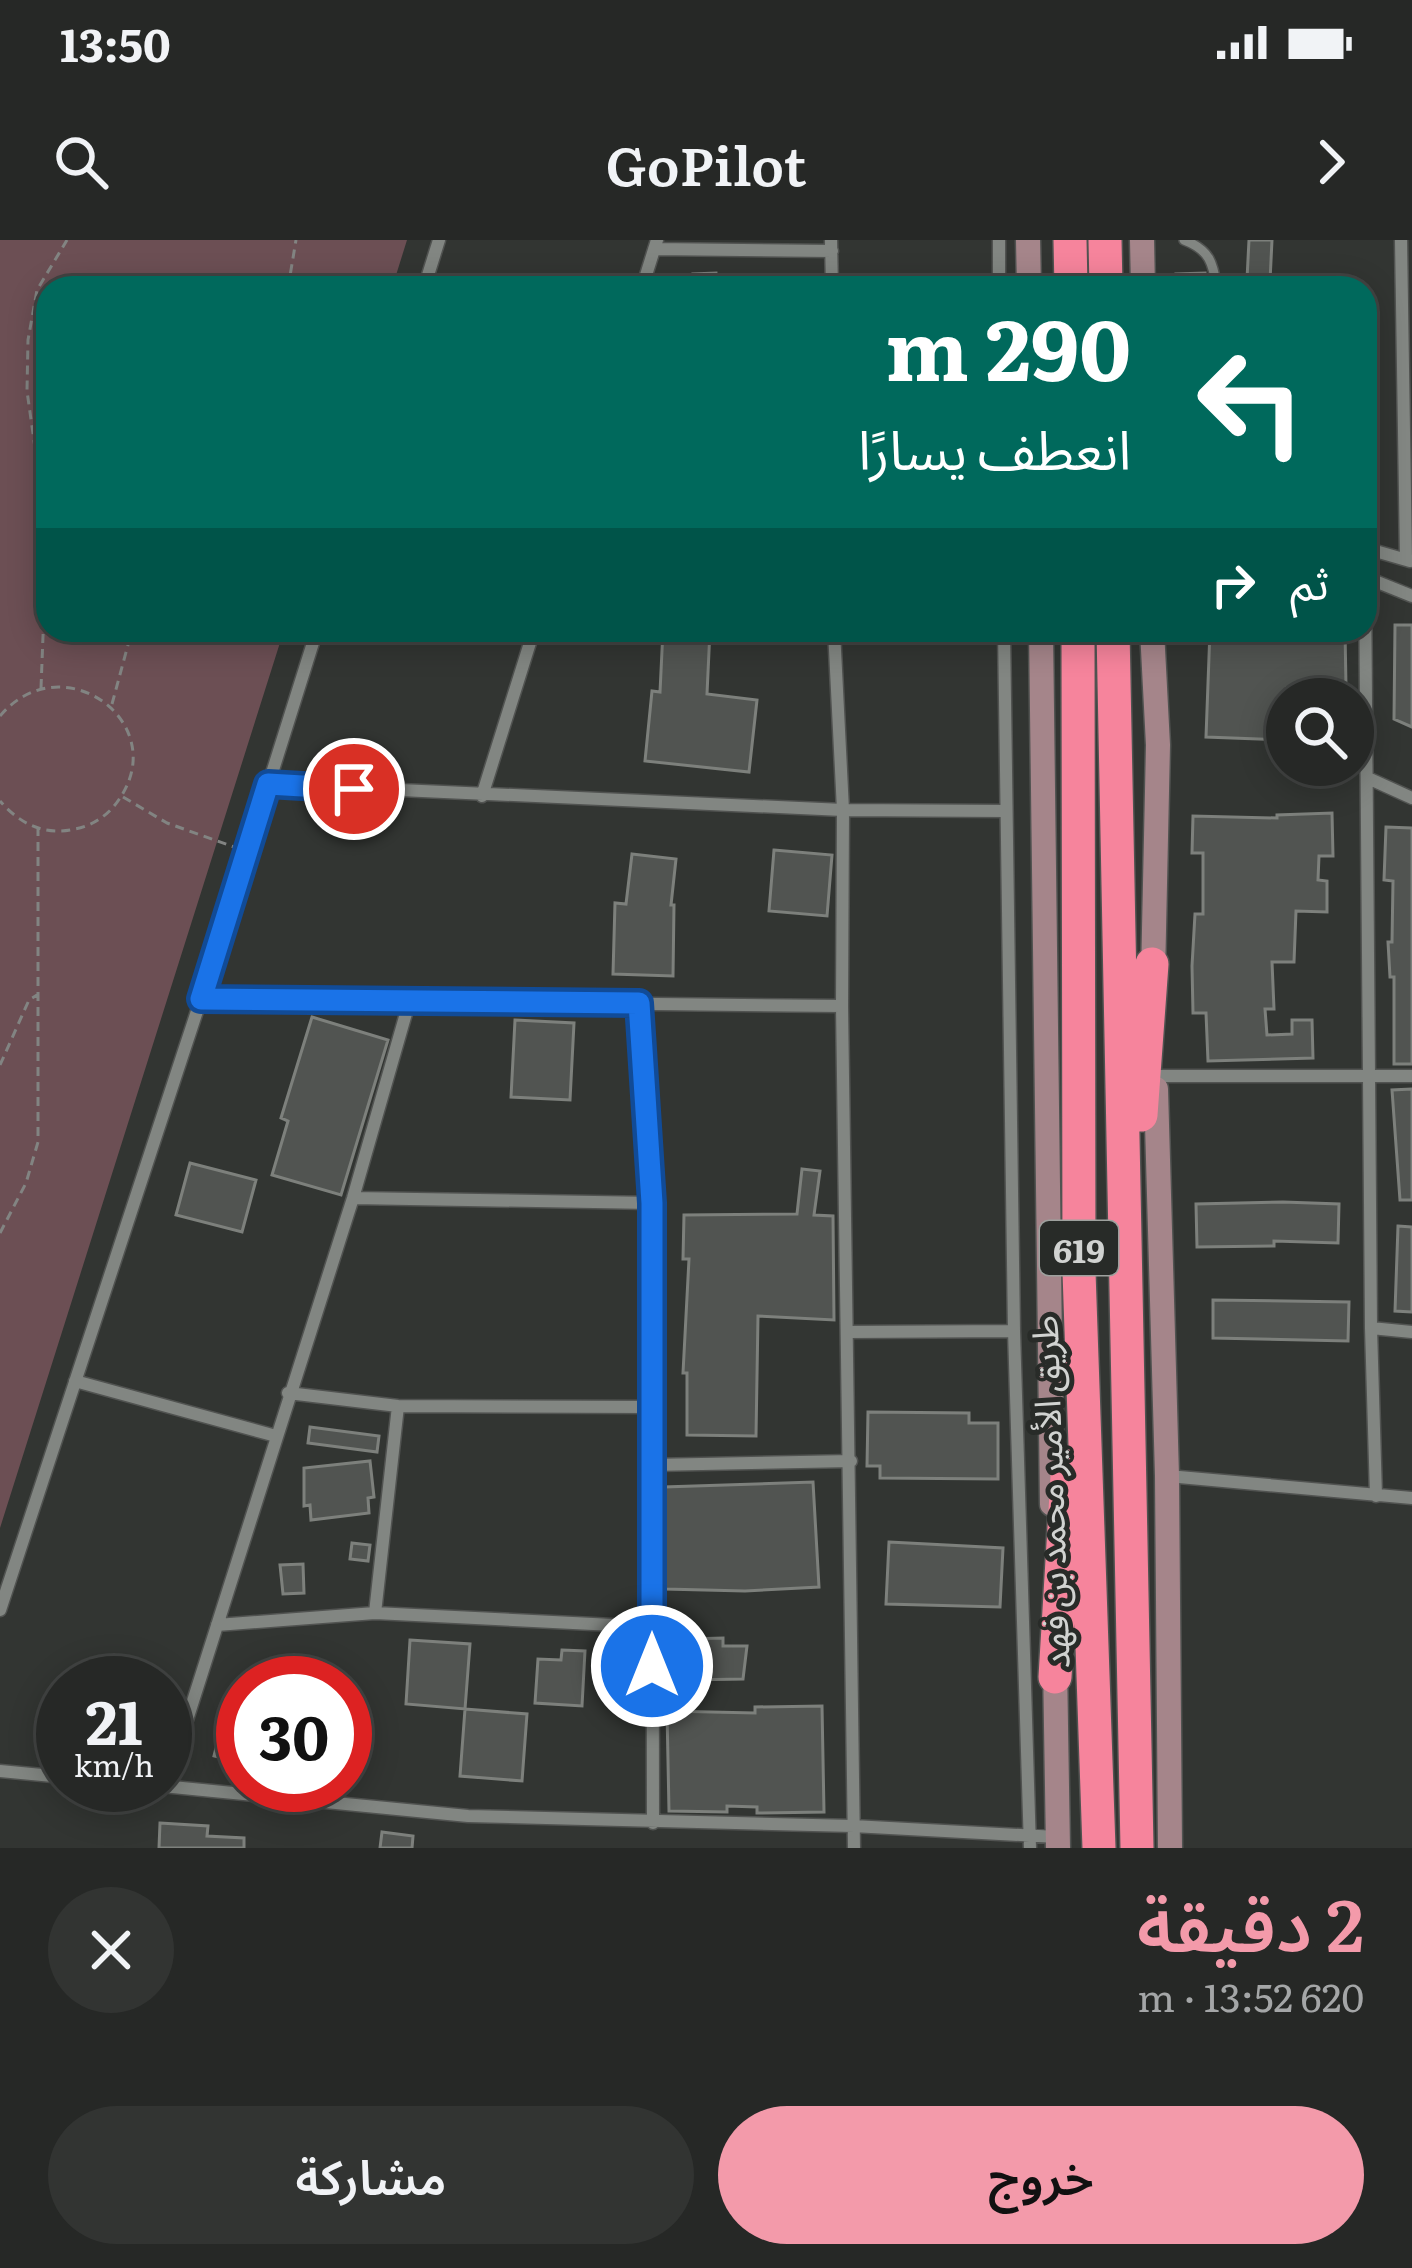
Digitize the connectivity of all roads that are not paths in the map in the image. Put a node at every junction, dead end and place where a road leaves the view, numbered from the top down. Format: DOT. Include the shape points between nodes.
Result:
graph roads {
  1 [pos="439,240"];
  2 [pos="999,240"];
  3 [pos="1028,240"];
  4 [pos="1070,240"];
  5 [pos="1106,240"];
  6 [pos="1142,240"];
  7 [pos="1184,240"];
  8 [pos="1401,240"];
  9 [pos="655,244"];
  10 [pos="831,246"];
  11 [pos="428,276"];
  12 [pos="646,276"];
  13 [pos="832,276"];
  14 [pos="999,276"];
  15 [pos="1029,276"];
  16 [pos="1071,276"];
  17 [pos="1106,276"];
  18 [pos="1143,276"];
  19 [pos="1215,276"];
  20 [pos="1377,551"];
  21 [pos="1409,560"];
  22 [pos="1377,582"];
  23 [pos="1412,596"];
  24 [pos="313,642"];
  25 [pos="530,642"];
  26 [pos="835,642"];
  27 [pos="1004,642"];
  28 [pos="1041,642"];
  29 [pos="1078,642"];
  30 [pos="1113,642"];
  31 [pos="1153,642"];
  32 [pos="1367,642"];
  33 [pos="1368,678"];
  34 [pos="1374,781"];
  35 [pos="268,784"];
  36 [pos="1370,786"];
  37 [pos="482,796"];
  38 [pos="1412,798"];
  39 [pos="844,810"];
  40 [pos="1006,811"];
  41 [pos="1152,964"];
  42 [pos="201,999"];
  43 [pos="639,1003"];
  44 [pos="409,1004"];
  45 [pos="842,1006"];
  46 [pos="1156,1076"];
  47 [pos="1412,1076"];
  48 [pos="1370,1078"];
  49 [pos="352,1198"];
  50 [pos="652,1203"];
  51 [pos="1079,1272"];
  52 [pos="1370,1328"];
  53 [pos="1014,1331"];
  54 [pos="848,1332"];
  55 [pos="1412,1332"];
  56 [pos="75,1381"];
  57 [pos="288,1393"];
  58 [pos="398,1406"];
  59 [pos="652,1407"];
  60 [pos="276,1436"];
  61 [pos="1129,1453"];
  62 [pos="850,1461"];
  63 [pos="652,1465"];
  64 [pos="1167,1476"];
  65 [pos="1376,1496"];
  66 [pos="1412,1498"];
  67 [pos="0,1610"];
  68 [pos="376,1612"];
  69 [pos="217,1625"];
  70 [pos="652,1627"];
  71 [pos="1055,1678"];
  72 [pos="192,1704"];
  73 [pos="0,1771"];
  74 [pos="36,1774"];
  75 [pos="192,1789"];
  76 [pos="653,1823"];
  77 [pos="853,1826"];
  78 [pos="1030,1842"];
  79 [pos="1058,1842"];
  80 [pos="854,1848"];
  81 [pos="1099,1848"];
  82 [pos="1137,1848"];
  83 [pos="1170,1848"];
  1 -- 11 [label="street"];
  2 -- 14 [label="street"];
  3 -- 15 [label="main road"];
  4 -- 16 [label="highway"];
  5 -- 17 [label="highway"];
  6 -- 18 [label="main road"];
  7 -- 19 [label="lane" via="1212,260"];
  8 -- 21 [label="street"];
  9 -- 10 [label="street"];
  9 -- 12 [label="street"];
  10 -- 13 [label="street"];
  20 -- 21 [label="street"];
  22 -- 23 [label="street"];
  24 -- 35 [label="street"];
  25 -- 37 [label="street"];
  26 -- 39 [label="street"];
  27 -- 40 [label="street"];
  28 -- 71 [label="main road"];
  29 -- 51 [label="highway, طريق الأمير محمد بن فهد / 619"];
  30 -- 61 [label="highway, 619"];
  31 -- 41 [label="main road"];
  32 -- 33 [label="street"];
  34 -- 38 [label="street"];
  35 -- 37 [label="street"];
  35 -- 42 [label="street"];
  36 -- 48 [label="street"];
  37 -- 39 [label="street"];
  39 -- 40 [label="street"];
  39 -- 45 [label="street"];
  40 -- 53 [label="street"];
  41 -- 46 [label="main road"];
  41 -- 61 [label="highway"];
  42 -- 44 [label="street"];
  42 -- 56 [label="street"];
  43 -- 44 [label="street"];
  43 -- 45 [label="street"];
  43 -- 50 [label="street"];
  44 -- 49 [label="street"];
  45 -- 54 [label="street"];
  46 -- 48 [label="street"];
  46 -- 64 [label="main road"];
  47 -- 48 [label="street"];
  48 -- 52 [label="street"];
  49 -- 50 [label="street"];
  49 -- 57 [label="street"];
  50 -- 59 [label="street"];
  51 -- 71 [label="highway"];
  51 -- 81 [label="highway, طريق الأمير محمد بن فهد / 619"];
  52 -- 55 [label="street"];
  52 -- 65 [label="street"];
  53 -- 54 [label="street"];
  53 -- 78 [label="street"];
  54 -- 62 [label="street"];
  56 -- 60 [label="street"];
  56 -- 67 [label="street"];
  57 -- 58 [label="street"];
  57 -- 60 [label="street"];
  58 -- 59 [label="street"];
  58 -- 68 [label="street"];
  59 -- 63 [label="street"];
  60 -- 69 [label="street"];
  61 -- 82 [label="highway, 619"];
  62 -- 63 [label="street"];
  62 -- 77 [label="street"];
  63 -- 70 [label="street"];
  64 -- 65 [label="street"];
  64 -- 83 [label="main road"];
  65 -- 66 [label="street"];
  68 -- 69 [label="street"];
  68 -- 70 [label="street"];
  69 -- 72 [label="street"];
  70 -- 76 [label="street"];
  71 -- 79 [label="main road"];
  73 -- 74 [label="street"];
  75 -- 76 [label="street" via="468,1816"];
  76 -- 77 [label="street"];
  77 -- 78 [label="street"];
  77 -- 80 [label="street"];
  78 -- 79 [label="street"];
}
